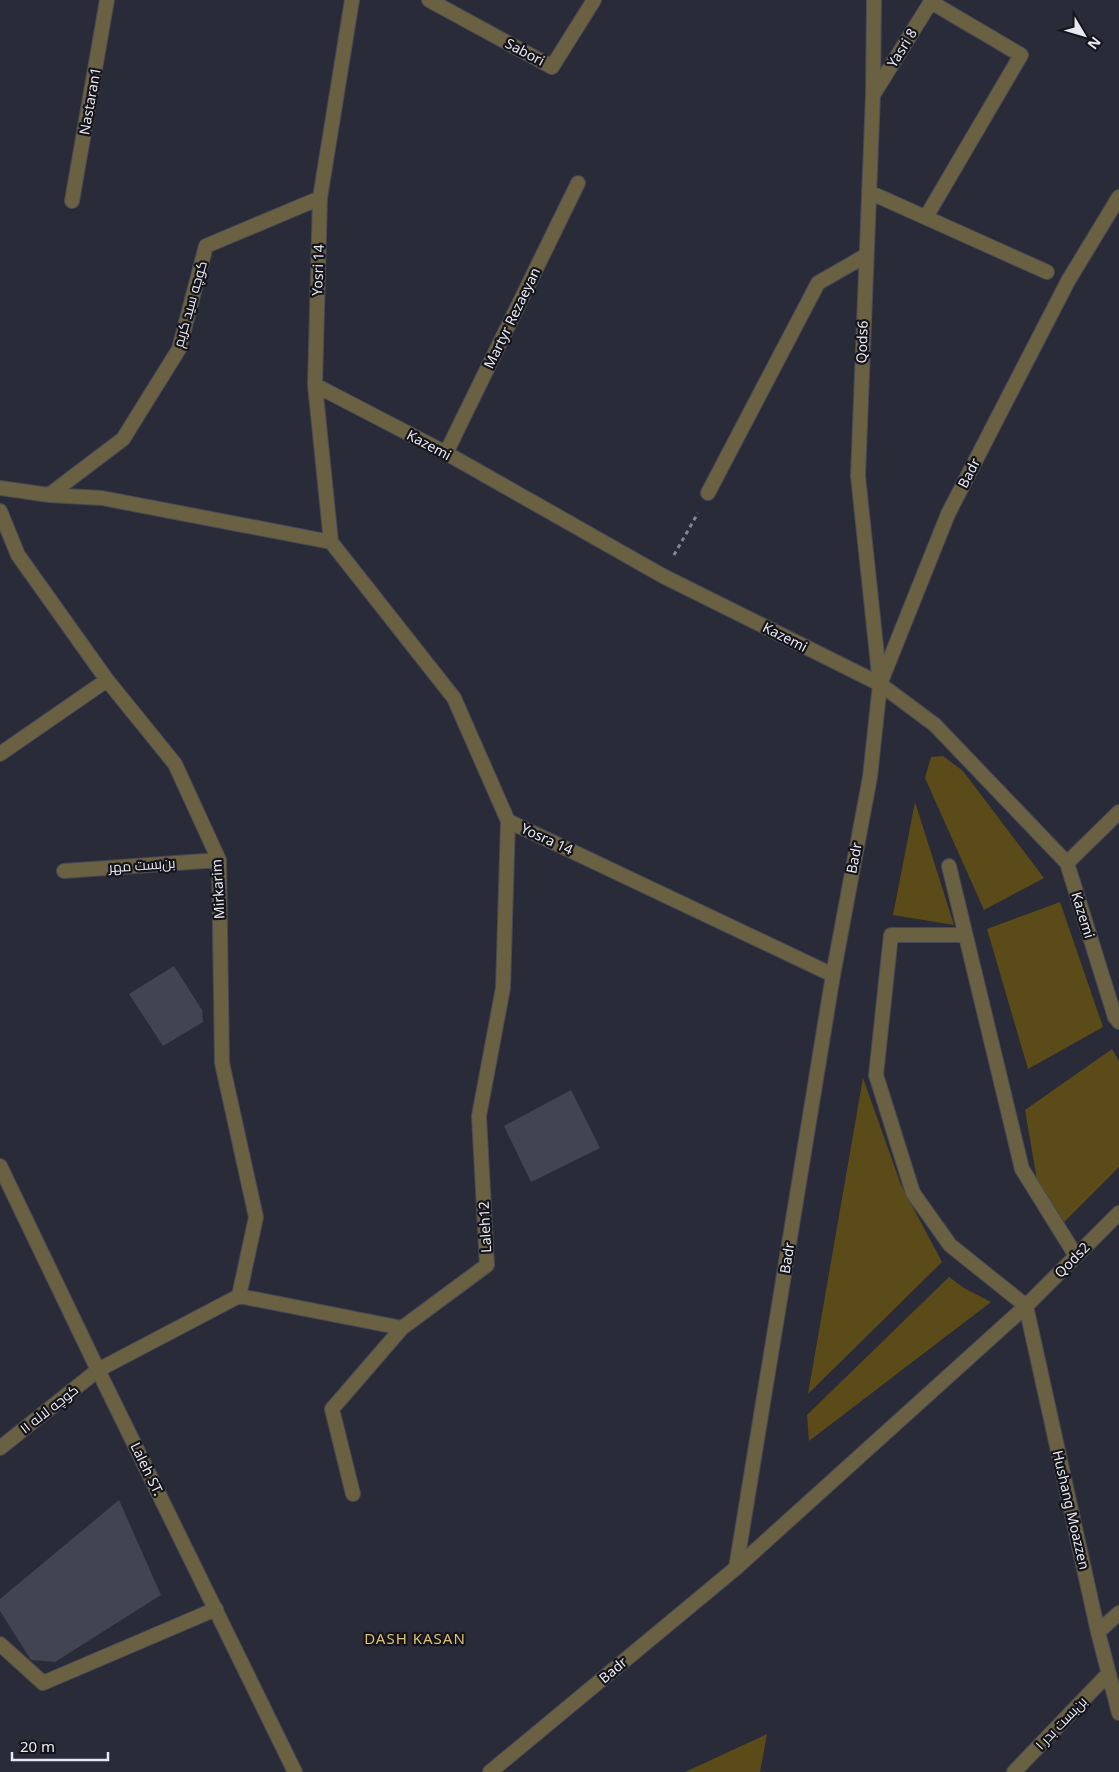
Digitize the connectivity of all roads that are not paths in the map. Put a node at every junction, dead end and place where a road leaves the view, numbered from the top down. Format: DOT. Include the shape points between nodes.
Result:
graph roads {
  1 [pos="107,0"];
  2 [pos="352,0"];
  3 [pos="429,0"];
  4 [pos="594,0"];
  5 [pos="874,0"];
  6 [pos="931,1"];
  7 [pos="873,96"];
  8 [pos="578,183"];
  9 [pos="869,192"];
  10 [pos="1119,197"];
  11 [pos="320,198"];
  12 [pos="72,201"];
  13 [pos="926,217"];
  14 [pos="865,256"];
  15 [pos="1047,272"];
  16 [pos="315,385"];
  17 [pos="446,453"];
  18 [pos="0,488"];
  19 [pos="708,494"];
  20 [pos="50,495"];
  21 [pos="0,511"];
  22 [pos="331,542"];
  23 [pos="107,680"];
  24 [pos="880,684"];
  25 [pos="0,754"];
  26 [pos="1119,812"];
  27 [pos="508,821"];
  28 [pos="220,860"];
  29 [pos="1067,863"];
  30 [pos="949,866"];
  31 [pos="64,871"];
  32 [pos="965,936"];
  33 [pos="833,975"];
  34 [pos="1119,1022"];
  35 [pos="0,1166"];
  36 [pos="1119,1213"];
  37 [pos="1076,1256"];
  38 [pos="239,1296"];
  39 [pos="1026,1306"];
  40 [pos="402,1328"];
  41 [pos="98,1370"];
  42 [pos="0,1448"];
  43 [pos="353,1494"];
  44 [pos="736,1568"];
  45 [pos="216,1609"];
  46 [pos="1119,1613"];
  47 [pos="1098,1632"];
  48 [pos="0,1644"];
  49 [pos="1108,1674"];
  50 [pos="1119,1713"];
  51 [pos="518,1749"];
  52 [pos="295,1772"];
  53 [pos="490,1772"];
  54 [pos="506,1772"];
  55 [pos="1014,1772"];
  1 -- 12 [label="street, Nastaran1"];
  2 -- 11 [label="street, Yosri 14"];
  3 -- 4 [label="street, Sabori" via="552,67"];
  5 -- 7 [label="street, Qods6"];
  6 -- 7 [label="street, Yasri 8"];
  6 -- 13 [label="street" via="1021,54"];
  7 -- 9 [label="street, Qods6"];
  8 -- 17 [label="street, Martyr Rezaeyan"];
  9 -- 13 [label="street"];
  9 -- 14 [label="street, Qods6"];
  10 -- 24 [label="street, Badr" via="1068,281 948,514"];
  11 -- 16 [label="street, Yosri 14"];
  11 -- 20 [label="street, کوچه سید کریم" via="206,246 179,349 123,439"];
  13 -- 15 [label="street"];
  14 -- 19 [label="street" via="818,283"];
  14 -- 24 [label="street, Qods6" via="858,476"];
  16 -- 17 [label="street, Kazemi"];
  16 -- 22 [label="street, Yosri 14"];
  17 -- 24 [label="street, Kazemi" via="663,576"];
  18 -- 20 [label="street"];
  20 -- 22 [label="street" via="102,498"];
  21 -- 23 [label="street, Mirkarim" via="18,555"];
  22 -- 27 [label="street, Yosra 14" via="454,698"];
  23 -- 25 [label="street"];
  23 -- 28 [label="street, Mirkarim" via="175,764"];
  24 -- 29 [label="street, Kazemi" via="936,725"];
  24 -- 33 [label="street, Badr" via="870,777"];
  26 -- 29 [label="street"];
  27 -- 33 [label="street, Yosra 14"];
  27 -- 40 [label="street, Laleh12" via="503,988 479,1116 487,1265"];
  28 -- 31 [label="street, بن‌بست مهر"];
  28 -- 38 [label="street, Mirkarim" via="222,1063 256,1217"];
  29 -- 34 [label="street, Kazemi"];
  30 -- 32 [label="street"];
  32 -- 37 [label="street" via="1022,1169"];
  32 -- 39 [label="street" via="891,935 876,1075 914,1193 950,1244"];
  33 -- 44 [label="street, Badr"];
  35 -- 41 [label="street, Laleh ST."];
  36 -- 37 [label="street, Qods2"];
  37 -- 39 [label="street, Qods2"];
  38 -- 40 [label="street"];
  38 -- 41 [label="street"];
  39 -- 44 [label="street, Badr"];
  39 -- 47 [label="street, Hushang Moazzen"];
  40 -- 43 [label="street" via="332,1408"];
  41 -- 42 [label="street, کوچه لاله ۱۱"];
  41 -- 45 [label="street, Laleh ST."];
  44 -- 51 [label="street, Badr"];
  45 -- 48 [label="street" via="43,1683"];
  45 -- 52 [label="street, Laleh ST."];
  46 -- 47 [label="street"];
  47 -- 49 [label="street, Hushang Moazzen"];
  49 -- 50 [label="street, Hushang Moazzen"];
  49 -- 55 [label="street, بن‌بست بدر ۱"];
  51 -- 53 [label="street, Badr"];
  51 -- 54 [label="street"];
}
